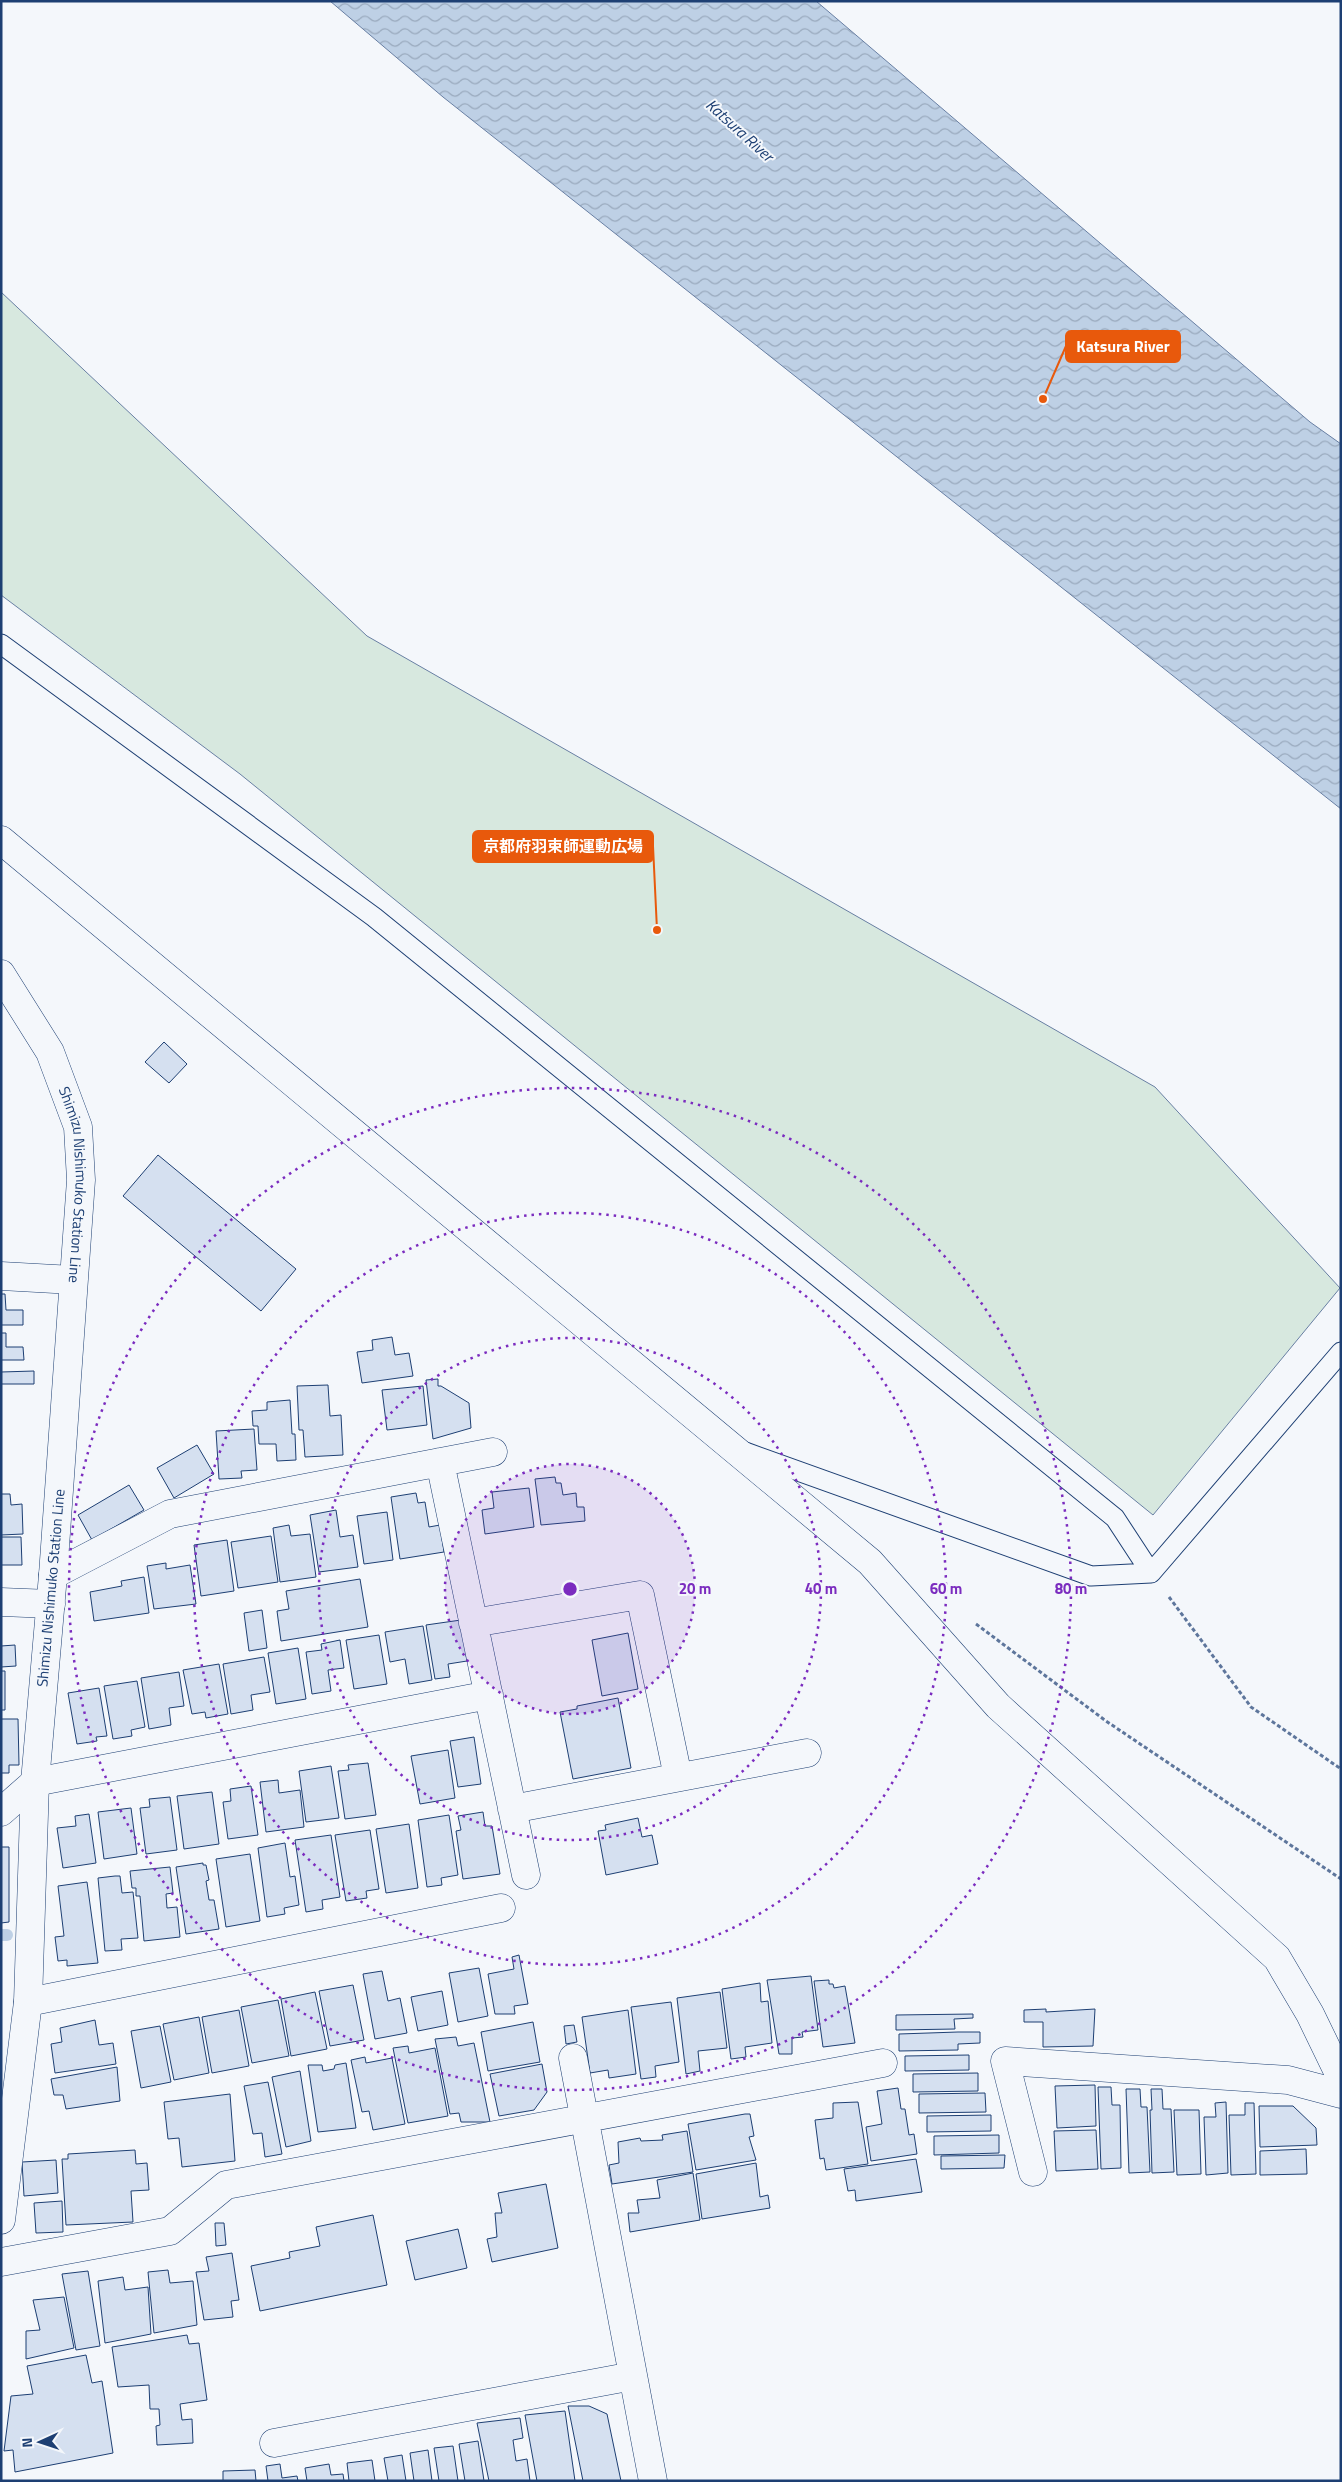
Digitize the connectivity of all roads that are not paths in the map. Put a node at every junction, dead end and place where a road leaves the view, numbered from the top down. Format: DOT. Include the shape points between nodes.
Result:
graph roads {
  1 [pos="1,644"];
  2 [pos="1,840"];
  3 [pos="1,974"];
  4 [pos="1,1276"];
  5 [pos="73,1280"];
  6 [pos="1341,1352"];
  7 [pos="737,1449"];
  8 [pos="493,1452"];
  9 [pos="440,1462"];
  10 [pos="1151,1573"];
  11 [pos="53,1574"];
  12 [pos="1,1602"];
  13 [pos="50,1604"];
  14 [pos="473,1623"];
  15 [pos="489,1695"];
  16 [pos="807,1753"];
  17 [pos="678,1777"];
  18 [pos="35,1782"];
  19 [pos="512,1809"];
  20 [pos="1,1812"];
  21 [pos="526,1875"];
  22 [pos="501,1908"];
  23 [pos="28,2002"];
  24 [pos="573,2058"];
  25 [pos="884,2063"];
  26 [pos="1341,2078"];
  27 [pos="1341,2094"];
  28 [pos="584,2119"];
  29 [pos="1033,2172"];
  30 [pos="1,2220"];
  31 [pos="1,2262"];
  32 [pos="633,2376"];
  33 [pos="274,2443"];
  34 [pos="653,2481"];
  1 -- 10 [label="lane" via="374,917 1114,1518"];
  2 -- 7 [label="street"];
  3 -- 5 [label="street, Shimizu Nishimuko Station Line" via="50,1052 78,1127 81,1180"];
  4 -- 5 [label="street"];
  5 -- 11 [label="street, Shimizu Nishimuko Station Line"];
  6 -- 10 [label="lane"];
  7 -- 10 [label="lane" via="1091,1576"];
  7 -- 26 [label="street" via="870,1562 998,1706 1277,1958 1310,2014"];
  8 -- 9 [label="street"];
  9 -- 11 [label="street" via="170,1514"];
  9 -- 14 [label="street"];
  11 -- 13 [label="street, Shimizu Nishimuko Station Line"];
  12 -- 13 [label="street"];
  13 -- 18 [label="street, Shimizu Nishimuko Station Line"];
  14 -- 15 [label="street"];
  14 -- 17 [label="street" via="640,1595"];
  15 -- 18 [label="street"];
  15 -- 19 [label="street"];
  16 -- 17 [label="street"];
  17 -- 19 [label="street"];
  18 -- 20 [label="street"];
  18 -- 23 [label="street, Shimizu Nishimuko Station Line"];
  19 -- 21 [label="street"];
  22 -- 23 [label="street"];
  23 -- 30 [label="street, Shimizu Nishimuko Station Line"];
  24 -- 28 [label="street"];
  25 -- 28 [label="street"];
  27 -- 29 [label="street" via="1288,2080 1005,2061"];
  28 -- 31 [label="street" via="226,2185 170,2231"];
  28 -- 32 [label="street"];
  32 -- 33 [label="street"];
  32 -- 34 [label="street"];
}
